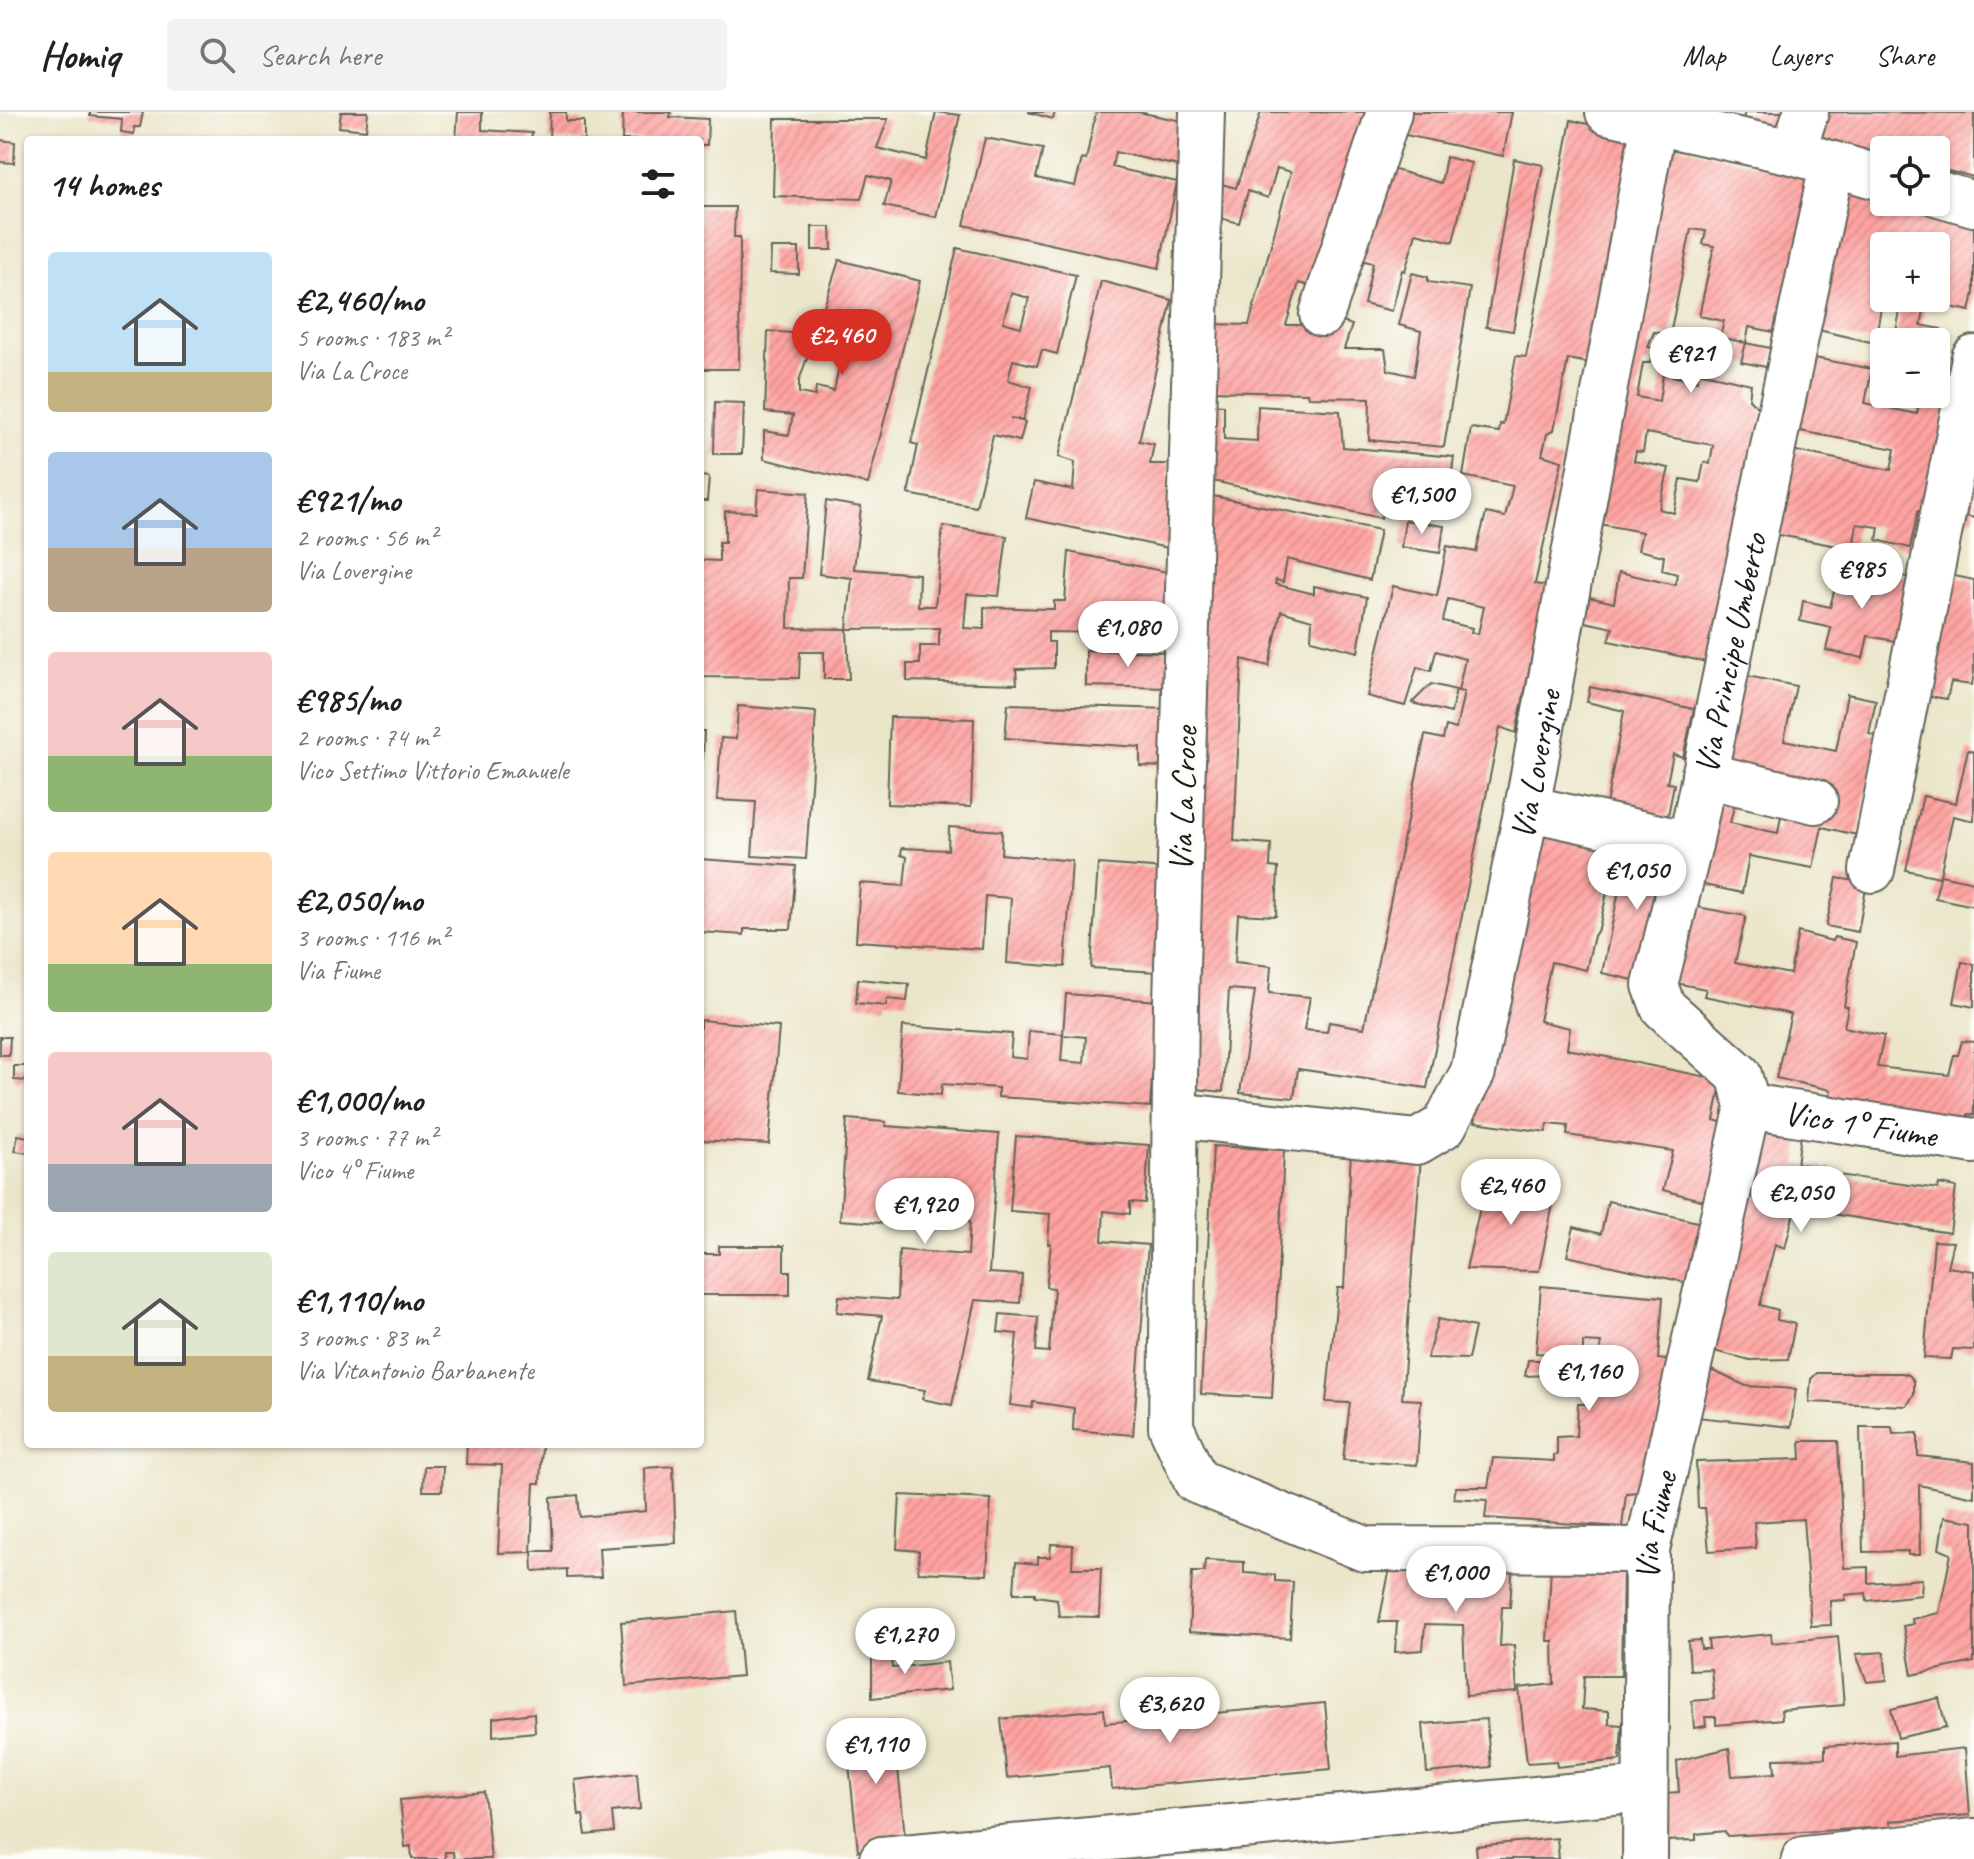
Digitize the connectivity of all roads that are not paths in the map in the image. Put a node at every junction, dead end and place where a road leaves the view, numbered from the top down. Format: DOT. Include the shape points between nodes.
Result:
graph roads {
  1 [pos="1202,112"];
  2 [pos="1389,112"];
  3 [pos="1608,112"];
  4 [pos="1654,123"];
  5 [pos="1732,125"];
  6 [pos="1810,143"];
  7 [pos="1870,172"];
  8 [pos="1950,197"];
  9 [pos="1974,204"];
  10 [pos="1322,314"];
  11 [pos="1974,358"];
  12 [pos="1704,775"];
  13 [pos="1815,801"];
  14 [pos="1527,808"];
  15 [pos="1690,844"];
  16 [pos="1872,870"];
  17 [pos="1748,1106"];
  18 [pos="1175,1115"];
  19 [pos="1974,1141"];
  20 [pos="1647,1550"];
  21 [pos="1645,1789"];
  22 [pos="1974,1841"];
  23 [pos="882,1859"];
  24 [pos="1645,1859"];
  25 [pos="1804,1859"];
  1 -- 18 [label="street, Via La Croce"];
  2 -- 10 [label="street"];
  3 -- 4 [label="street"];
  4 -- 5 [label="street"];
  4 -- 14 [label="street, Via Lovergine"];
  5 -- 6 [label="street"];
  6 -- 7 [label="street"];
  6 -- 12 [label="street, Via Principe Umberto"];
  8 -- 9 [label="street"];
  11 -- 16 [label="street"];
  12 -- 13 [label="street"];
  12 -- 15 [label="street, Via Principe Umberto"];
  14 -- 15 [label="street"];
  14 -- 18 [label="street, Via Lovergine" via="1473,1072 1444,1126 1417,1142"];
  15 -- 17 [label="street, Via Principe Umberto" via="1655,985 1663,1007 1739,1075"];
  17 -- 19 [label="street, Vico 1° Fiume"];
  17 -- 20 [label="street, Via Fiume"];
  18 -- 20 [label="street, Via La Croce" via="1171,1427 1196,1481 1365,1549"];
  20 -- 21 [label="street, Via Fiume"];
  21 -- 23 [label="street"];
  21 -- 24 [label="street, Via Fiume"];
  22 -- 25 [label="street"];
}
